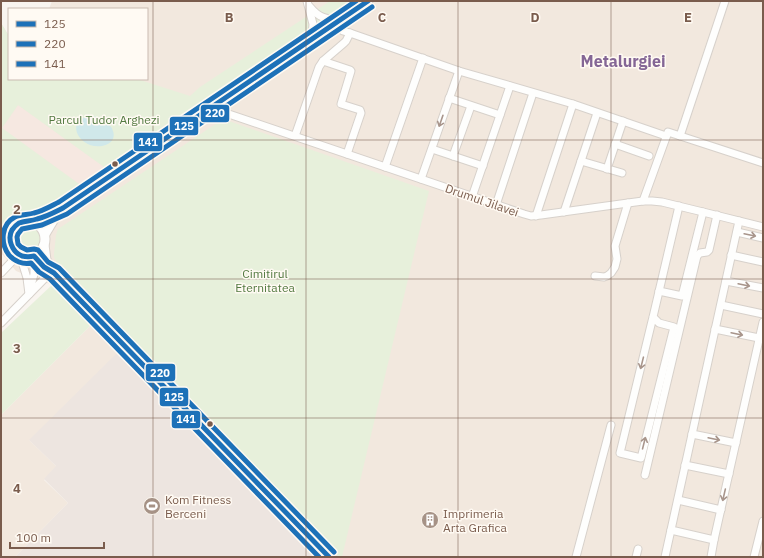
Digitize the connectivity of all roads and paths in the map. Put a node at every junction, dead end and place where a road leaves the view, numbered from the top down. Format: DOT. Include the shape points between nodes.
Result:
graph roads {
  1 [pos="368,1"];
  2 [pos="725,1"];
  3 [pos="308,3"];
  4 [pos="337,21"];
  5 [pos="350,33"];
  6 [pos="312,39"];
  7 [pos="423,58"];
  8 [pos="323,61"];
  9 [pos="459,71"];
  10 [pos="510,86"];
  11 [pos="533,92"];
  12 [pos="449,98"];
  13 [pos="573,104"];
  14 [pos="471,106"];
  15 [pos="211,108"];
  16 [pos="596,112"];
  17 [pos="500,115"];
  18 [pos="622,121"];
  19 [pos="295,136"];
  20 [pos="666,136"];
  21 [pos="680,136"];
  22 [pos="615,144"];
  23 [pos="432,149"];
  24 [pos="347,154"];
  25 [pos="453,156"];
  26 [pos="648,156"];
  27 [pos="581,161"];
  28 [pos="763,163"];
  29 [pos="483,166"];
  30 [pos="385,167"];
  31 [pos="607,169"];
  32 [pos="622,173"];
  33 [pos="421,179"];
  34 [pos="472,197"];
  35 [pos="643,201"];
  36 [pos="628,202"];
  37 [pos="496,205"];
  38 [pos="679,206"];
  39 [pos="63,208"];
  40 [pos="564,212"];
  41 [pos="703,212"];
  42 [pos="717,215"];
  43 [pos="536,216"];
  44 [pos="739,221"];
  45 [pos="30,222"];
  46 [pos="763,227"];
  47 [pos="12,230"];
  48 [pos="736,232"];
  49 [pos="45,234"];
  50 [pos="1,235"];
  51 [pos="763,238"];
  52 [pos="44,245"];
  53 [pos="1,247"];
  54 [pos="17,253"];
  55 [pos="732,255"];
  56 [pos="34,256"];
  57 [pos="763,262"];
  58 [pos="1,273"];
  59 [pos="54,273"];
  60 [pos="595,276"];
  61 [pos="726,281"];
  62 [pos="763,288"];
  63 [pos="659,291"];
  64 [pos="29,294"];
  65 [pos="720,305"];
  66 [pos="763,314"];
  67 [pos="653,317"];
  68 [pos="763,322"];
  69 [pos="1,323"];
  70 [pos="715,329"];
  71 [pos="759,338"];
  72 [pos="611,425"];
  73 [pos="692,434"];
  74 [pos="736,443"];
  75 [pos="685,465"];
  76 [pos="729,474"];
  77 [pos="644,475"];
  78 [pos="678,500"];
  79 [pos="721,510"];
  80 [pos="763,521"];
  81 [pos="671,530"];
  82 [pos="714,540"];
  83 [pos="638,549"];
  84 [pos="328,557"];
  85 [pos="576,557"];
  86 [pos="636,557"];
  87 [pos="665,557"];
  88 [pos="711,557"];
  89 [pos="754,557"];
  1 -- 4 [label="main road"];
  2 -- 21 [label="street"];
  3 -- 4 [label="street" via="319,16"];
  3 -- 6 [label="street" via="313,24"];
  4 -- 5 [label="street" via="343,31"];
  4 -- 6 [label="main road"];
  5 -- 7 [label="street"];
  5 -- 8 [label="street" via="346,41"];
  6 -- 15 [label="main road"];
  7 -- 9 [label="street"];
  7 -- 30 [label="street"];
  8 -- 19 [label="street"];
  8 -- 24 [label="street" via="351,71 341,104 360,110 361,113"];
  9 -- 10 [label="street"];
  9 -- 12 [label="street"];
  10 -- 11 [label="street"];
  10 -- 17 [label="street"];
  11 -- 13 [label="street"];
  11 -- 37 [label="street"];
  12 -- 14 [label="street"];
  12 -- 23 [label="street, one-way"];
  13 -- 16 [label="street"];
  13 -- 43 [label="street"];
  14 -- 17 [label="street"];
  14 -- 25 [label="street"];
  15 -- 19 [label="street, Drumul Jilavei"];
  15 -- 39 [label="main road"];
  16 -- 18 [label="street"];
  16 -- 27 [label="street"];
  17 -- 29 [label="street"];
  18 -- 20 [label="street"];
  18 -- 22 [label="street"];
  19 -- 24 [label="street, Drumul Jilavei"];
  20 -- 21 [label="street" via="668,132"];
  20 -- 35 [label="street"];
  21 -- 28 [label="street"];
  22 -- 26 [label="street"];
  22 -- 31 [label="street"];
  23 -- 25 [label="street"];
  23 -- 33 [label="street"];
  24 -- 30 [label="street, Drumul Jilavei"];
  25 -- 29 [label="street"];
  27 -- 31 [label="street"];
  27 -- 40 [label="street"];
  29 -- 34 [label="street"];
  30 -- 33 [label="street, Drumul Jilavei"];
  31 -- 32 [label="street"];
  33 -- 34 [label="street, Drumul Jilavei"];
  34 -- 37 [label="street, Drumul Jilavei"];
  35 -- 36 [label="street, Drumul Jilavei"];
  35 -- 38 [label="street, Drumul Jilavei"];
  36 -- 40 [label="street, Drumul Jilavei"];
  36 -- 60 [label="street" via="616,246 617,259 614,270 604,277"];
  37 -- 43 [label="street, Drumul Jilavei"];
  38 -- 41 [label="street, Drumul Jilavei"];
  38 -- 63 [label="street"];
  39 -- 45 [label="main road"];
  39 -- 49 [label="main road"];
  40 -- 43 [label="street, Drumul Jilavei"];
  41 -- 42 [label="street, Drumul Jilavei"];
  41 -- 63 [label="street" via="682,296"];
  42 -- 44 [label="street, Drumul Jilavei"];
  42 -- 77 [label="street" via="709,250 697,256"];
  44 -- 46 [label="street, Drumul Jilavei"];
  44 -- 48 [label="street"];
  45 -- 47 [label="main road" via="22,222"];
  45 -- 49 [label="main road" via="39,226"];
  47 -- 50 [label="street"];
  47 -- 54 [label="main road" via="10,244"];
  48 -- 51 [label="street, one-way"];
  48 -- 55 [label="street"];
  49 -- 52 [label="main road"];
  52 -- 56 [label="main road"];
  52 -- 59 [label="main road" via="46,258"];
  53 -- 54 [label="street"];
  54 -- 56 [label="main road" via="28,257"];
  54 -- 58 [label="street"];
  54 -- 64 [label="street" via="27,278"];
  55 -- 57 [label="street"];
  55 -- 61 [label="street"];
  56 -- 59 [label="main road"];
  56 -- 64 [label="street" via="34,274"];
  59 -- 64 [label="street"];
  59 -- 84 [label="main road"];
  61 -- 62 [label="street, one-way"];
  61 -- 65 [label="street"];
  63 -- 67 [label="street"];
  64 -- 69 [label="street"];
  65 -- 66 [label="street"];
  65 -- 70 [label="street"];
  67 -- 67 [label="street, one-way" via="620,453 641,458 674,327 659,323"];
  68 -- 71 [label="street"];
  70 -- 71 [label="street, one-way"];
  70 -- 73 [label="street"];
  71 -- 74 [label="street"];
  72 -- 85 [label="street"];
  73 -- 74 [label="street, one-way"];
  73 -- 75 [label="street"];
  74 -- 76 [label="street"];
  75 -- 76 [label="street"];
  75 -- 78 [label="street"];
  76 -- 79 [label="street, one-way"];
  78 -- 79 [label="street"];
  78 -- 81 [label="street"];
  79 -- 82 [label="street"];
  80 -- 89 [label="street"];
  81 -- 82 [label="street"];
  81 -- 87 [label="street"];
  82 -- 88 [label="street"];
  83 -- 86 [label="street"];
}
